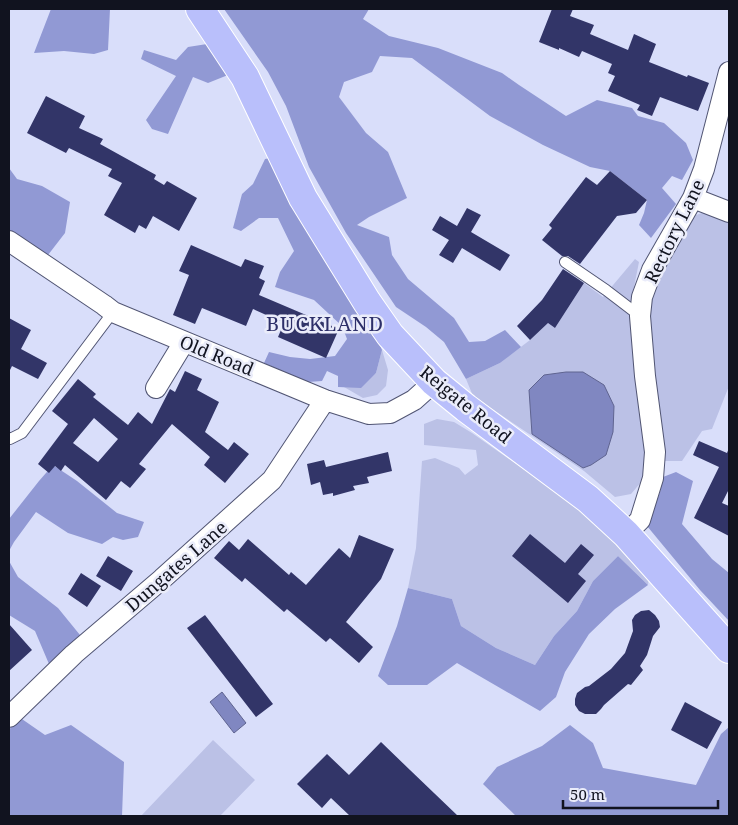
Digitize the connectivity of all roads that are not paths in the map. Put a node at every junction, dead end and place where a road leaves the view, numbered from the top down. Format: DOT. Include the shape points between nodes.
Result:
graph roads {
  1 [pos="200,9"];
  2 [pos="729,72"];
  3 [pos="693,198"];
  4 [pos="729,212"];
  5 [pos="9,241"];
  6 [pos="565,262"];
  7 [pos="113,312"];
  8 [pos="640,316"];
  9 [pos="184,342"];
  10 [pos="434,382"];
  11 [pos="156,388"];
  12 [pos="325,400"];
  13 [pos="9,438"];
  14 [pos="626,534"];
  15 [pos="729,649"];
  16 [pos="9,717"];
  1 -- 10 [label="main road, Reigate Road" via="245,77 303,198 335,252 390,335"];
  2 -- 3 [label="street, Rectory Lane" via="704,169"];
  3 -- 4 [label="street"];
  3 -- 8 [label="street, Rectory Lane" via="652,270 642,297"];
  5 -- 7 [label="street, Old Road"];
  6 -- 8 [label="lane"];
  7 -- 9 [label="street, Old Road"];
  7 -- 13 [label="lane" via="22,434"];
  8 -- 14 [label="street, Rectory Lane" via="654,478 640,520"];
  9 -- 11 [label="street"];
  9 -- 12 [label="street, Old Road"];
  10 -- 12 [label="street, Old Road" via="414,400 390,414 369,414"];
  10 -- 14 [label="main road, Reigate Road" via="588,499"];
  12 -- 16 [label="street, Dungates Lane" via="272,480 74,654"];
  14 -- 15 [label="main road, Reigate Road"];
}
